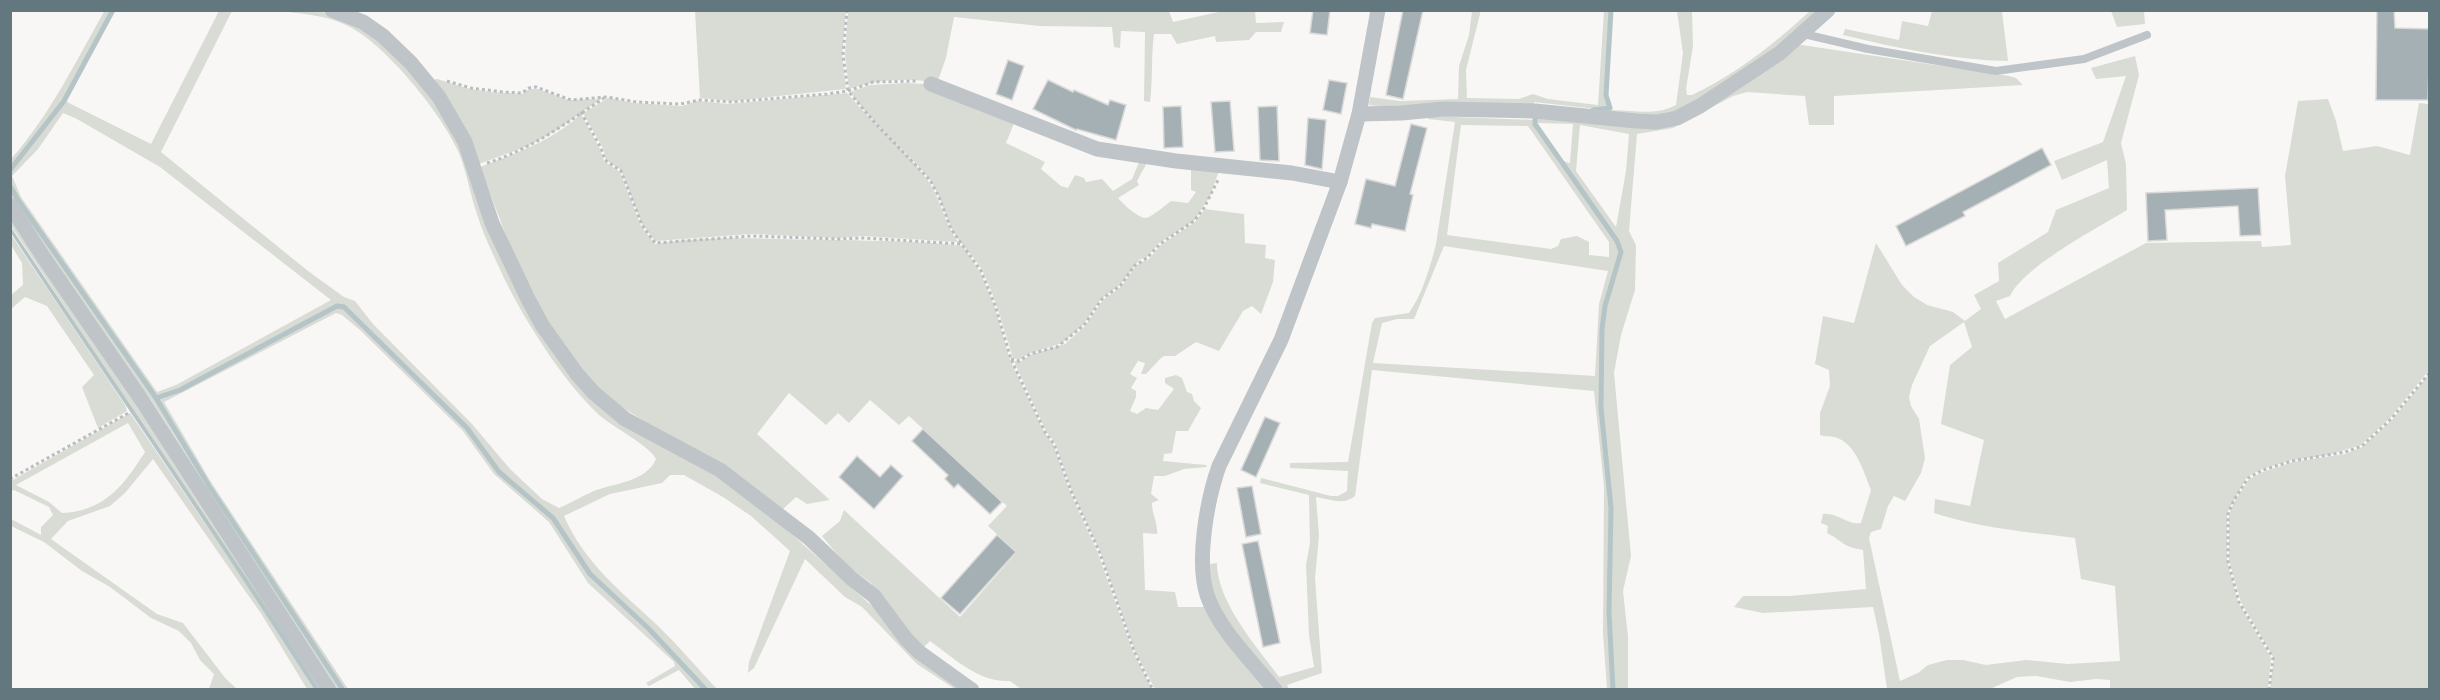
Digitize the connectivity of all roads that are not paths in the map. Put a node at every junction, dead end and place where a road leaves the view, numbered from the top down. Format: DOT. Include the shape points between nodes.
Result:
graph roads {
  1 [pos="332,10"];
  2 [pos="1378,10"];
  3 [pos="1828,10"];
  4 [pos="1804,34"];
  5 [pos="2147,36"];
  6 [pos="931,84"];
  7 [pos="1359,114"];
  8 [pos="1340,182"];
  9 [pos="10,205"];
  10 [pos="329,690"];
  11 [pos="972,690"];
  12 [pos="1275,690"];
  1 -- 11 [label="street" via="363,22 383,36 425,80 454,121 474,166 492,223 527,297 542,325 594,393 625,419 720,470 809,537 874,596 912,645"];
  2 -- 7 [label="street"];
  3 -- 4 [label="street"];
  4 -- 5 [label="lane" via="1996,71 2084,58"];
  4 -- 7 [label="street" via="1700,106 1677,118 1657,122 1535,111 1443,109"];
  6 -- 8 [label="street" via="1097,149"];
  7 -- 8 [label="street"];
  8 -- 12 [label="street" via="1281,340 1219,466 1205,523 1207,595 1226,630"];
  9 -- 10 [label="street"];
}
